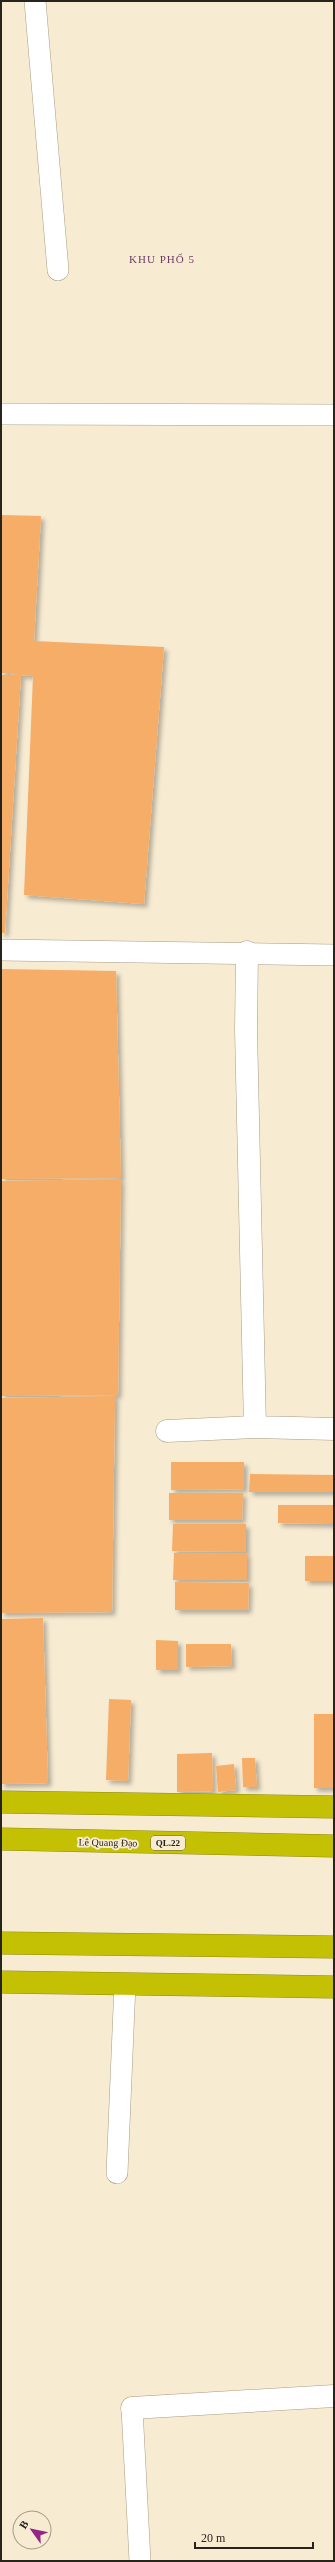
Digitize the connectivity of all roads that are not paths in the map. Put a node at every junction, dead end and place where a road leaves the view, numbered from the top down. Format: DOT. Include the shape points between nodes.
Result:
graph roads {
  1 [pos="35,1"];
  2 [pos="58,270"];
  3 [pos="1,414"];
  4 [pos="334,415"];
  5 [pos="1,950"];
  6 [pos="247,952"];
  7 [pos="334,955"];
  8 [pos="255,1427"];
  9 [pos="334,1429"];
  10 [pos="167,1431"];
  11 [pos="1,1802"];
  12 [pos="334,1807"];
  13 [pos="1,1840"];
  14 [pos="334,1846"];
  15 [pos="1,1943"];
  16 [pos="334,1947"];
  17 [pos="1,1982"];
  18 [pos="125,1984"];
  19 [pos="334,1988"];
  20 [pos="117,2173"];
  21 [pos="334,2396"];
  22 [pos="132,2408"];
  23 [pos="140,2561"];
  1 -- 2 [label="lane"];
  3 -- 4 [label="lane"];
  5 -- 6 [label="lane"];
  6 -- 7 [label="lane"];
  6 -- 8 [label="street" via="246,1030"];
  8 -- 9 [label="street"];
  8 -- 10 [label="street"];
  11 -- 12 [label="highway"];
  13 -- 14 [label="highway, Lê Quang Đạo / QL.22"];
  15 -- 16 [label="highway"];
  17 -- 18 [label="highway"];
  18 -- 19 [label="highway"];
  18 -- 20 [label="lane"];
  21 -- 22 [label="street"];
  22 -- 23 [label="lane"];
}
